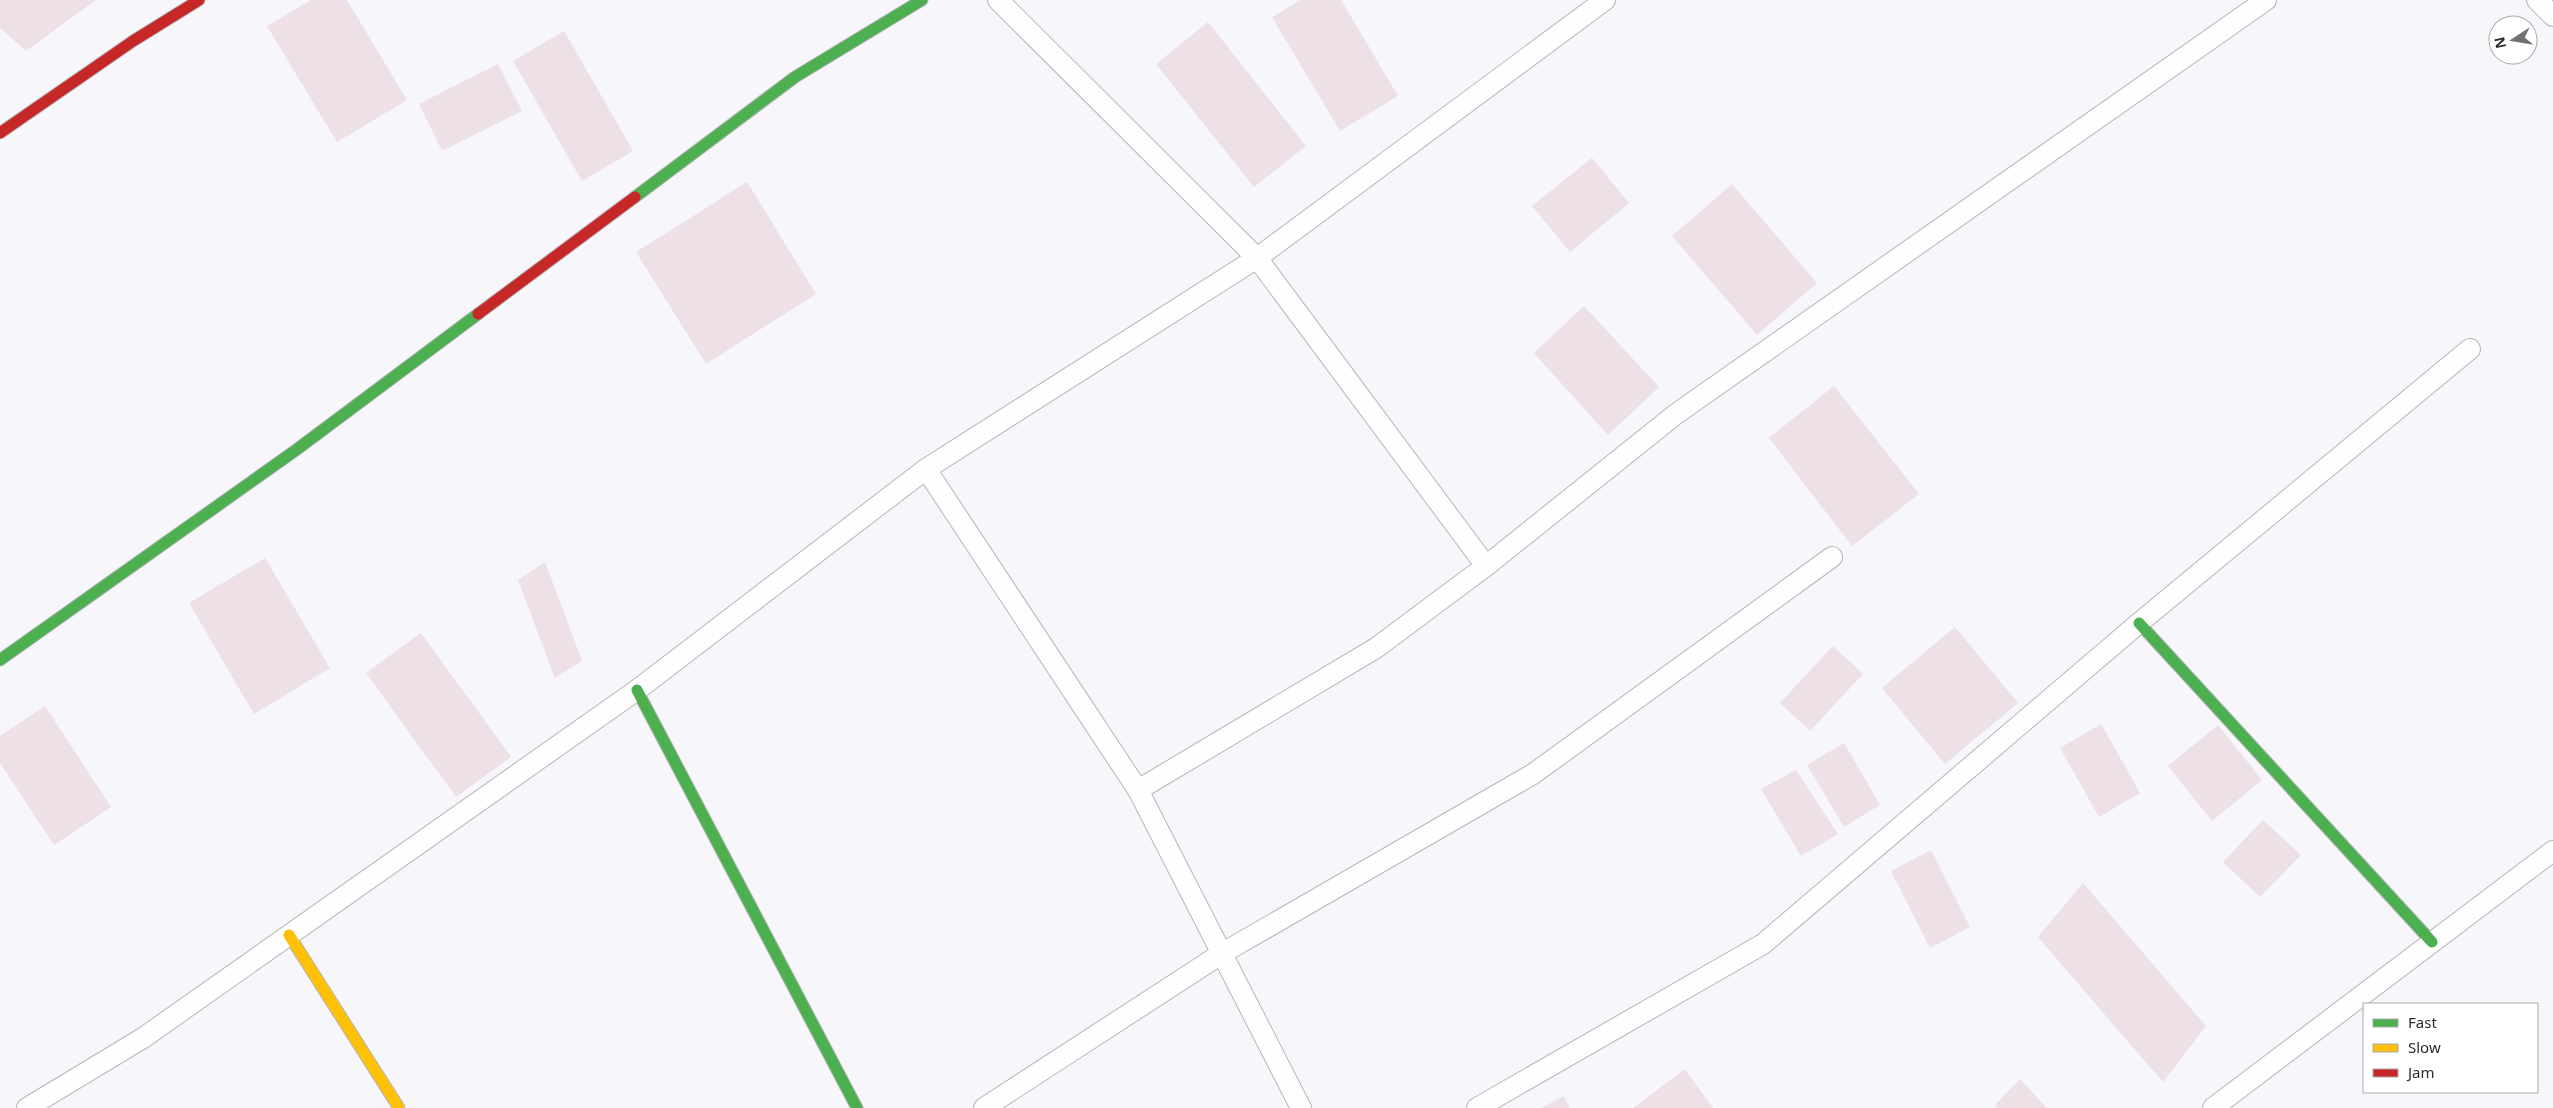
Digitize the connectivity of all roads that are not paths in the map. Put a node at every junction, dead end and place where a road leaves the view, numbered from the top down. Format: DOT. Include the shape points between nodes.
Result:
graph roads {
  1 [pos="199,0"];
  2 [pos="922,0"];
  3 [pos="998,0"];
  4 [pos="1605,0"];
  5 [pos="2266,0"];
  6 [pos="2537,0"];
  7 [pos="2553,16"];
  8 [pos="0,133"];
  9 [pos="1257,258"];
  10 [pos="2470,349"];
  11 [pos="926,469"];
  12 [pos="1832,557"];
  13 [pos="1486,566"];
  14 [pos="2139,623"];
  15 [pos="0,660"];
  16 [pos="637,690"];
  17 [pos="1138,790"];
  18 [pos="2553,851"];
  19 [pos="289,935"];
  20 [pos="2432,942"];
  21 [pos="1221,954"];
  22 [pos="27,1108"];
  23 [pos="399,1108"];
  24 [pos="858,1108"];
  25 [pos="984,1108"];
  26 [pos="1302,1108"];
  27 [pos="1477,1108"];
  28 [pos="2213,1108"];
  1 -- 8 [label="street" via="133,41"];
  2 -- 15 [label="street" via="795,77 296,450"];
  3 -- 9 [label="lane"];
  4 -- 9 [label="lane"];
  5 -- 13 [label="lane" via="1676,414"];
  6 -- 7 [label="lane"];
  9 -- 11 [label="lane"];
  9 -- 13 [label="lane"];
  10 -- 14 [label="lane"];
  11 -- 16 [label="lane"];
  11 -- 17 [label="lane"];
  12 -- 21 [label="lane" via="1533,774"];
  13 -- 17 [label="lane" via="1376,648"];
  14 -- 20 [label="street"];
  14 -- 27 [label="lane" via="1764,944"];
  16 -- 19 [label="lane"];
  16 -- 24 [label="street"];
  17 -- 21 [label="lane"];
  18 -- 20 [label="lane"];
  19 -- 22 [label="lane" via="144,1038"];
  19 -- 23 [label="street"];
  20 -- 28 [label="lane"];
  21 -- 25 [label="lane"];
  21 -- 26 [label="lane"];
}
